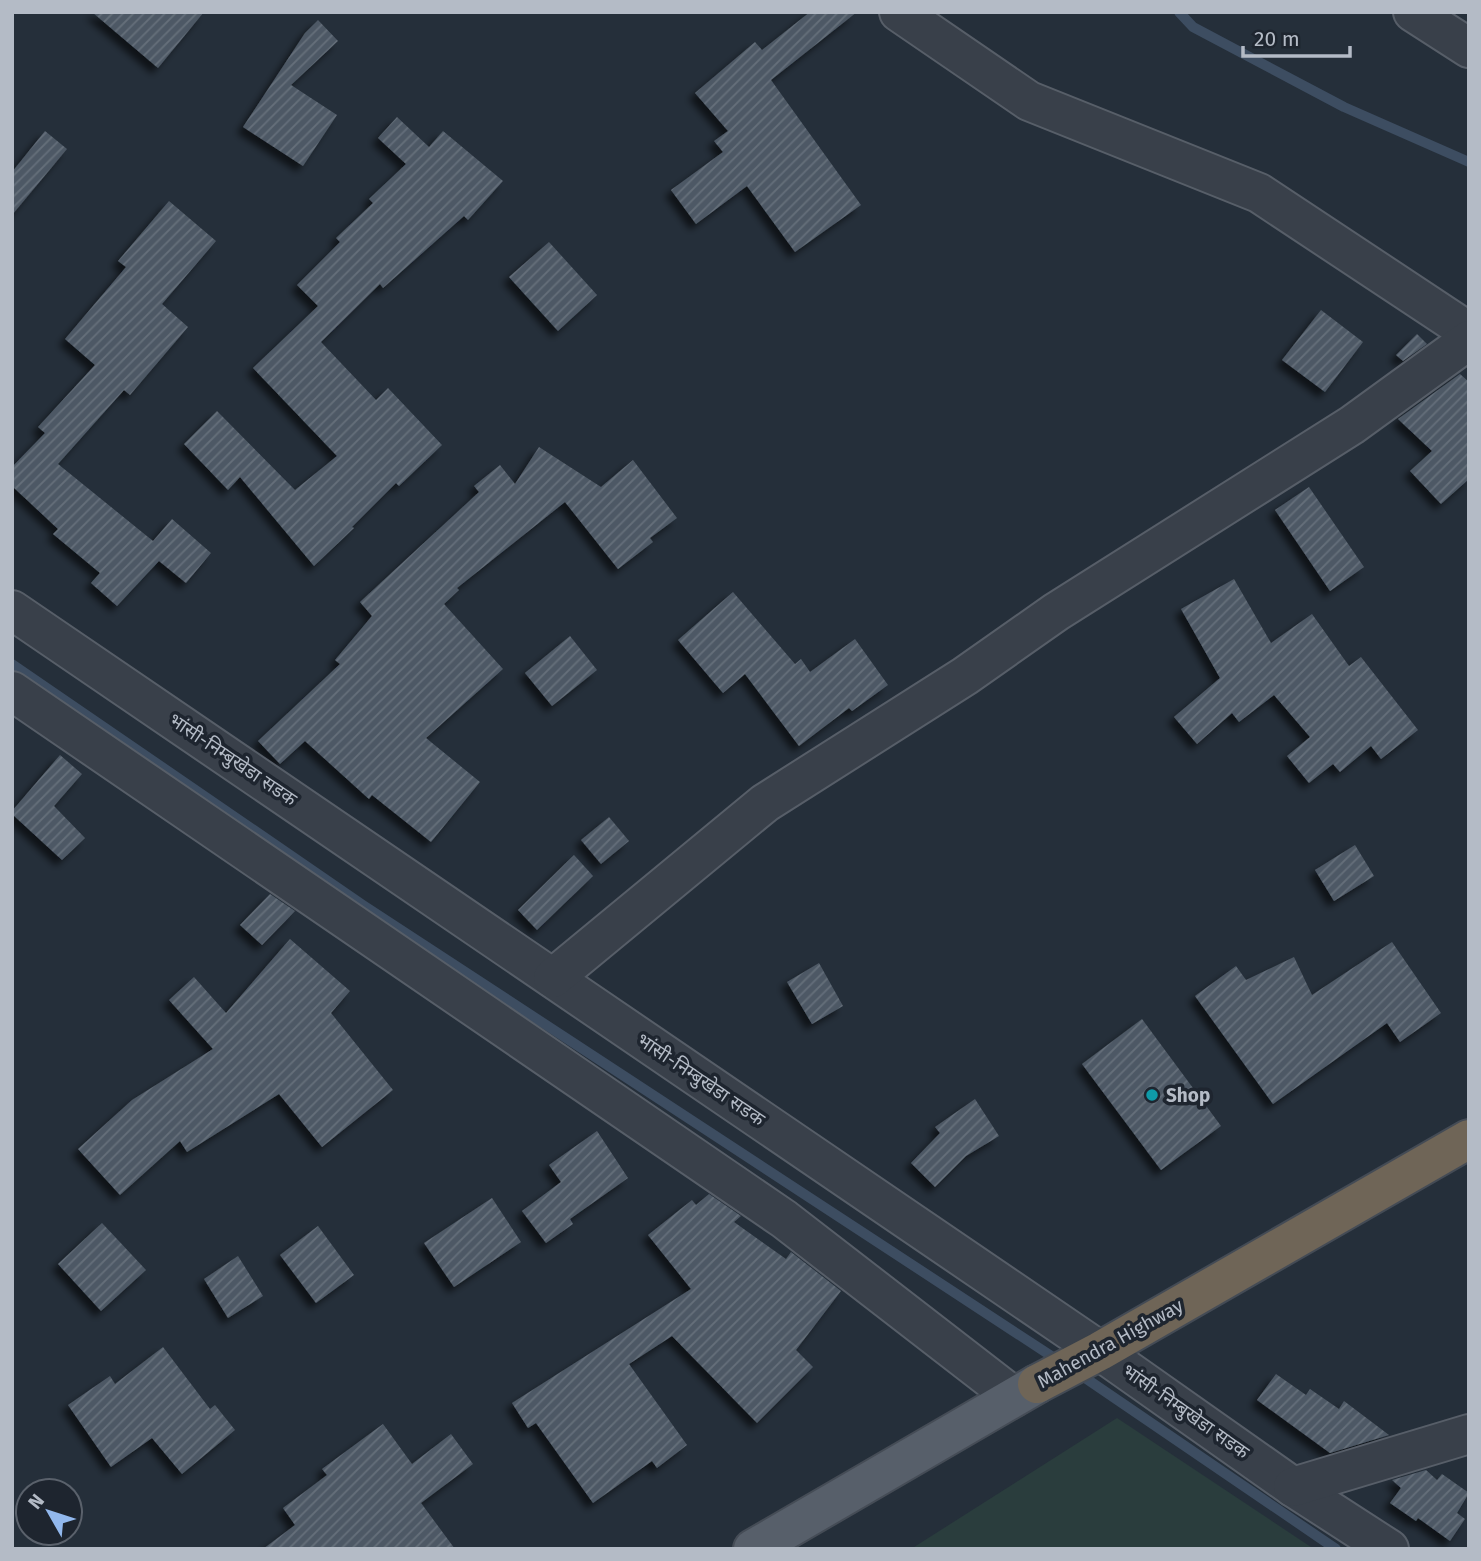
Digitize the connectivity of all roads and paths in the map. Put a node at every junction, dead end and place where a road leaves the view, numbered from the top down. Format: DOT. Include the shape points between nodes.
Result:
graph roads {
  1 [pos="899,12"];
  2 [pos="1413,12"];
  3 [pos="1469,48"];
  4 [pos="1469,332"];
  5 [pos="1469,340"];
  6 [pos="12,610"];
  7 [pos="12,691"];
  8 [pos="553,978"];
  9 [pos="1469,1139"];
  10 [pos="1094,1354"];
  11 [pos="1025,1390"];
  12 [pos="1469,1434"];
  13 [pos="1293,1487"];
  14 [pos="753,1549"];
  15 [pos="1389,1549"];
  1 -- 4 [label="street" via="1029,101 1259,193"];
  2 -- 3 [label="street"];
  5 -- 8 [label="street" via="1352,425 765,803"];
  6 -- 8 [label="street, भांसी-निम्बुखेडा सडक"];
  7 -- 11 [label="street"];
  8 -- 10 [label="street, भांसी-निम्बुखेडा सडक"];
  9 -- 10 [label="highway, Mahendra Highway"];
  10 -- 11 [label="highway, Mahendra Highway"];
  10 -- 13 [label="street, भांसी-निम्बुखेडा सडक"];
  11 -- 14 [label="main road, Mahendra Highway"];
  12 -- 13 [label="street"];
  13 -- 15 [label="street, भांसी-निम्बुखेडा सडक"];
}
